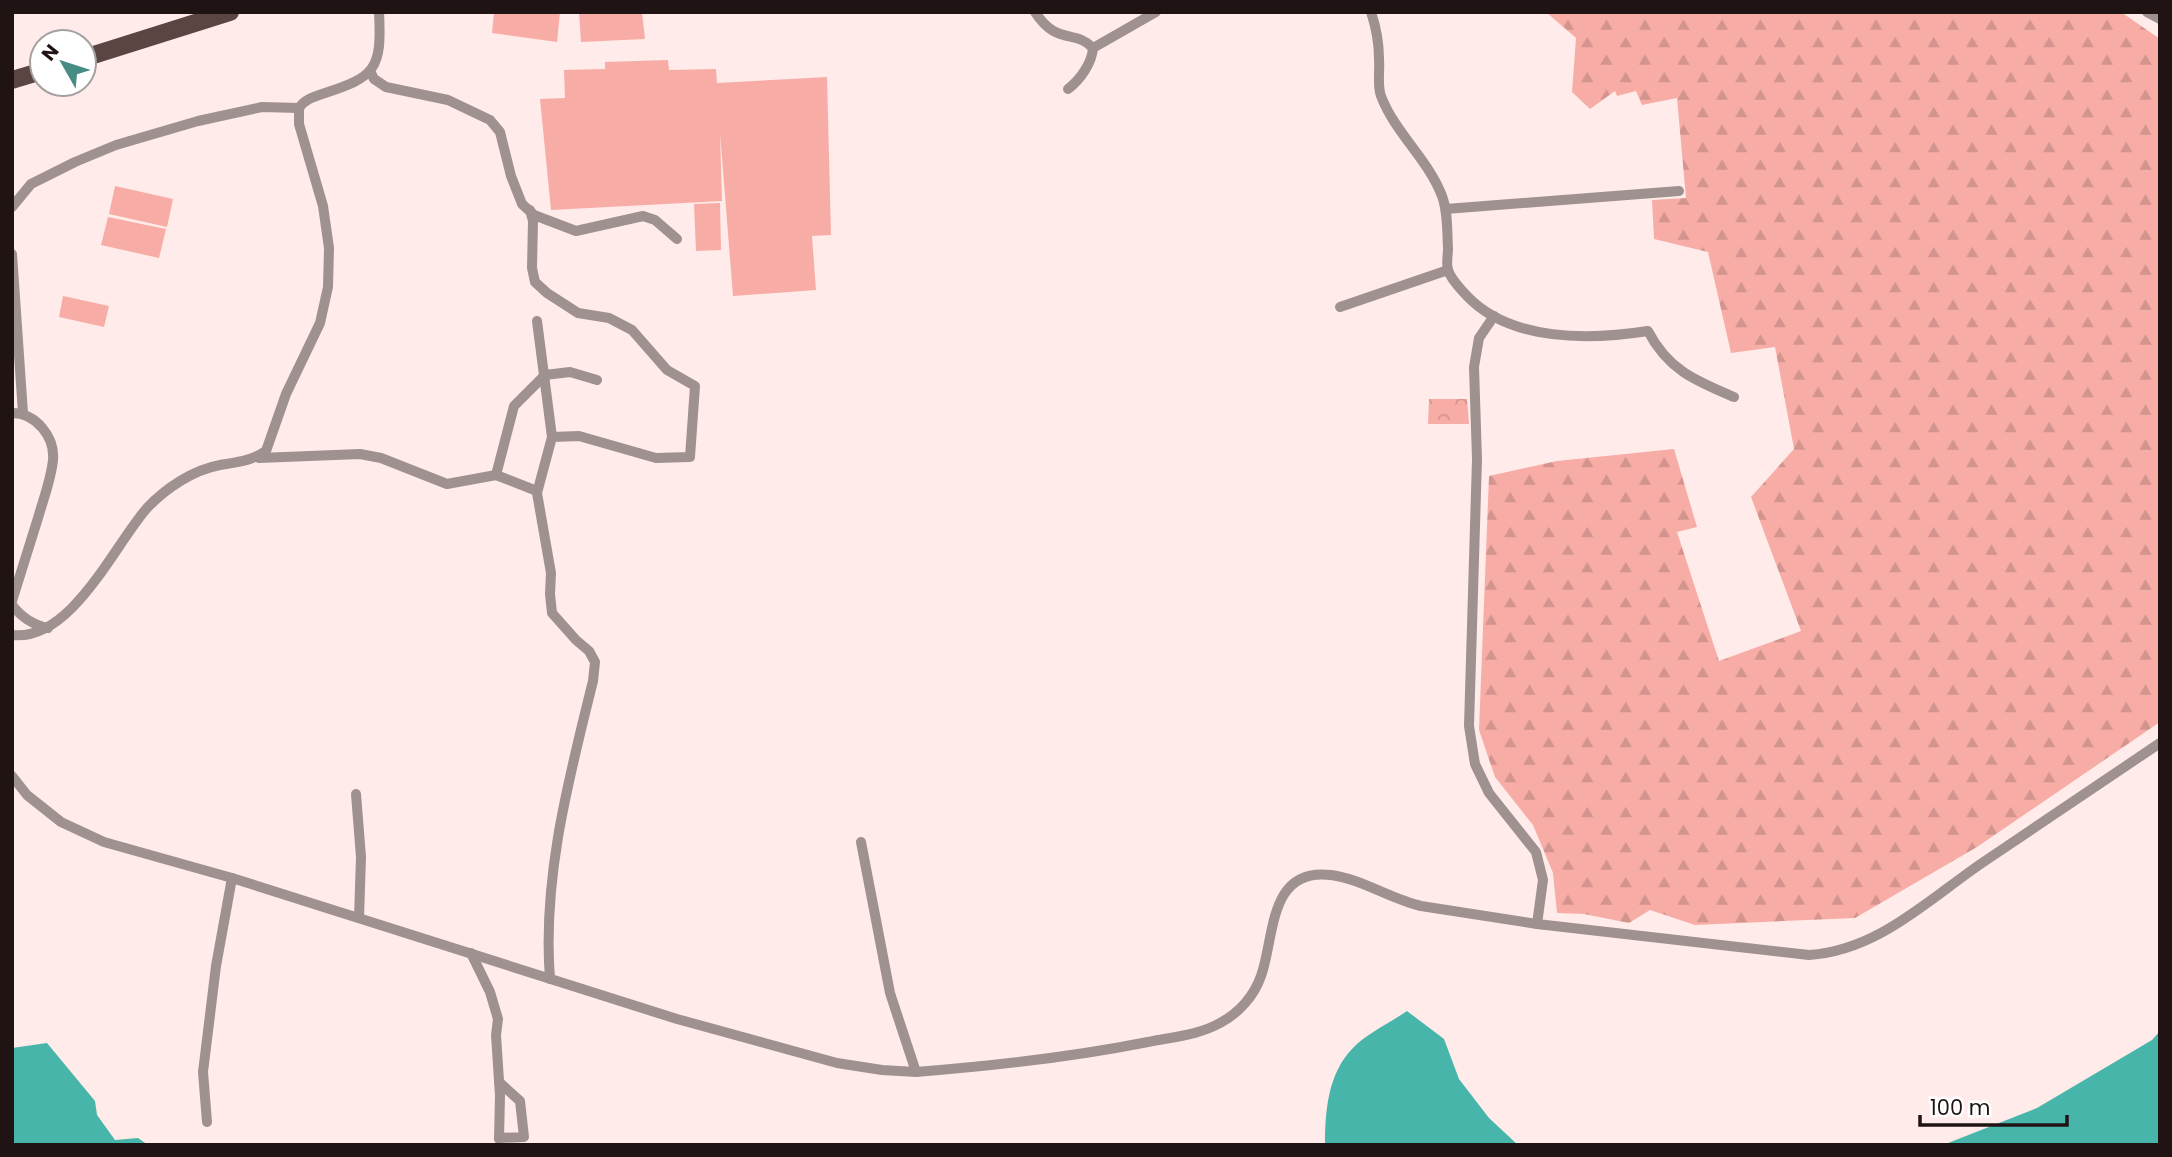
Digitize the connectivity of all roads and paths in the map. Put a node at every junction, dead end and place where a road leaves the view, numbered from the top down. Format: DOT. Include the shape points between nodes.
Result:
graph roads {
  1 [pos="230,12"];
  2 [pos="379,12"];
  3 [pos="1035,12"];
  4 [pos="1156,12"];
  5 [pos="1371,12"];
  6 [pos="2147,12"];
  7 [pos="2160,19"];
  8 [pos="1093,48"];
  9 [pos="98,54"];
  10 [pos="370,71"];
  11 [pos="1068,89"];
  12 [pos="299,108"];
  13 [pos="1679,191"];
  14 [pos="13,204"];
  15 [pos="1446,209"];
  16 [pos="530,210"];
  17 [pos="677,239"];
  18 [pos="12,254"];
  19 [pos="1448,270"];
  20 [pos="14,304"];
  21 [pos="1340,307"];
  22 [pos="1494,316"];
  23 [pos="537,321"];
  24 [pos="545,375"];
  25 [pos="597,380"];
  26 [pos="1734,397"];
  27 [pos="18,413"];
  28 [pos="552,437"];
  29 [pos="256,458"];
  30 [pos="496,475"];
  31 [pos="537,491"];
  32 [pos="12,603"];
  33 [pos="48,628"];
  34 [pos="12,635"];
  35 [pos="2160,743"];
  36 [pos="12,776"];
  37 [pos="356,794"];
  38 [pos="861,842"];
  39 [pos="232,878"];
  40 [pos="359,918"];
  41 [pos="1537,924"];
  42 [pos="471,953"];
  43 [pos="550,979"];
  44 [pos="916,1072"];
  45 [pos="499,1082"];
  46 [pos="207,1122"];
  1 -- 9 [label="main road"];
  2 -- 10 [label="street" via="380,42"];
  3 -- 8 [label="street" via="1052,32"];
  4 -- 8 [label="street"];
  5 -- 15 [label="street" via="1381,95 1430,169"];
  6 -- 7 [label="street"];
  8 -- 11 [label="street" via="1080,78"];
  10 -- 12 [label="street" via="353,85"];
  10 -- 16 [label="street" via="386,88 448,100 490,120 500,132 522,204"];
  12 -- 14 [label="street" via="262,107 117,145 31,184"];
  12 -- 29 [label="street" via="299,124 323,206 328,287 320,323 286,394 266,452"];
  13 -- 15 [label="street"];
  15 -- 19 [label="street"];
  16 -- 17 [label="street" via="576,231 643,216 656,220"];
  16 -- 28 [label="street" via="535,282 578,313 609,318 632,330 667,370 695,386 690,457 656,458 579,436"];
  18 -- 20 [label="street"];
  19 -- 21 [label="street"];
  19 -- 22 [label="street" via="1471,300"];
  20 -- 27 [label="street"];
  22 -- 26 [label="street" via="1555,335 1616,336 1648,331 1678,370"];
  22 -- 41 [label="street" via="1479,338 1474,367 1477,459 1469,726 1475,764 1489,793 1536,852 1543,880"];
  23 -- 24 [label="street"];
  24 -- 25 [label="street" via="570,372"];
  24 -- 28 [label="street"];
  24 -- 30 [label="street" via="514,406"];
  27 -- 32 [label="street" via="37,422 49,439 53,458"];
  28 -- 31 [label="street"];
  29 -- 30 [label="street" via="360,454 447,484"];
  29 -- 33 [label="street" via="197,472 172,487 129,530 73,608"];
  30 -- 31 [label="street"];
  31 -- 43 [label="street" via="551,573 552,613 595,662 561,819 548,915"];
  32 -- 33 [label="street" via="27,620"];
  33 -- 34 [label="street"];
  35 -- 41 [label="street" via="1902,920 1837,952 1809,954"];
  36 -- 39 [label="street" via="27,795 86,834"];
  37 -- 40 [label="street"];
  38 -- 44 [label="street" via="890,993"];
  39 -- 40 [label="street"];
  39 -- 46 [label="street" via="203,1072"];
  40 -- 42 [label="street"];
  41 -- 44 [label="street" via="1421,906 1347,879 1314,875 1298,881 1281,898 1257,985 1241,1008 1218,1025 1116,1048"];
  42 -- 43 [label="street"];
  42 -- 45 [label="street" via="498,1019"];
  43 -- 44 [label="street" via="837,1063"];
  45 -- 45 [label="street" via="499,1139 524,1137 520,1101"];
}
